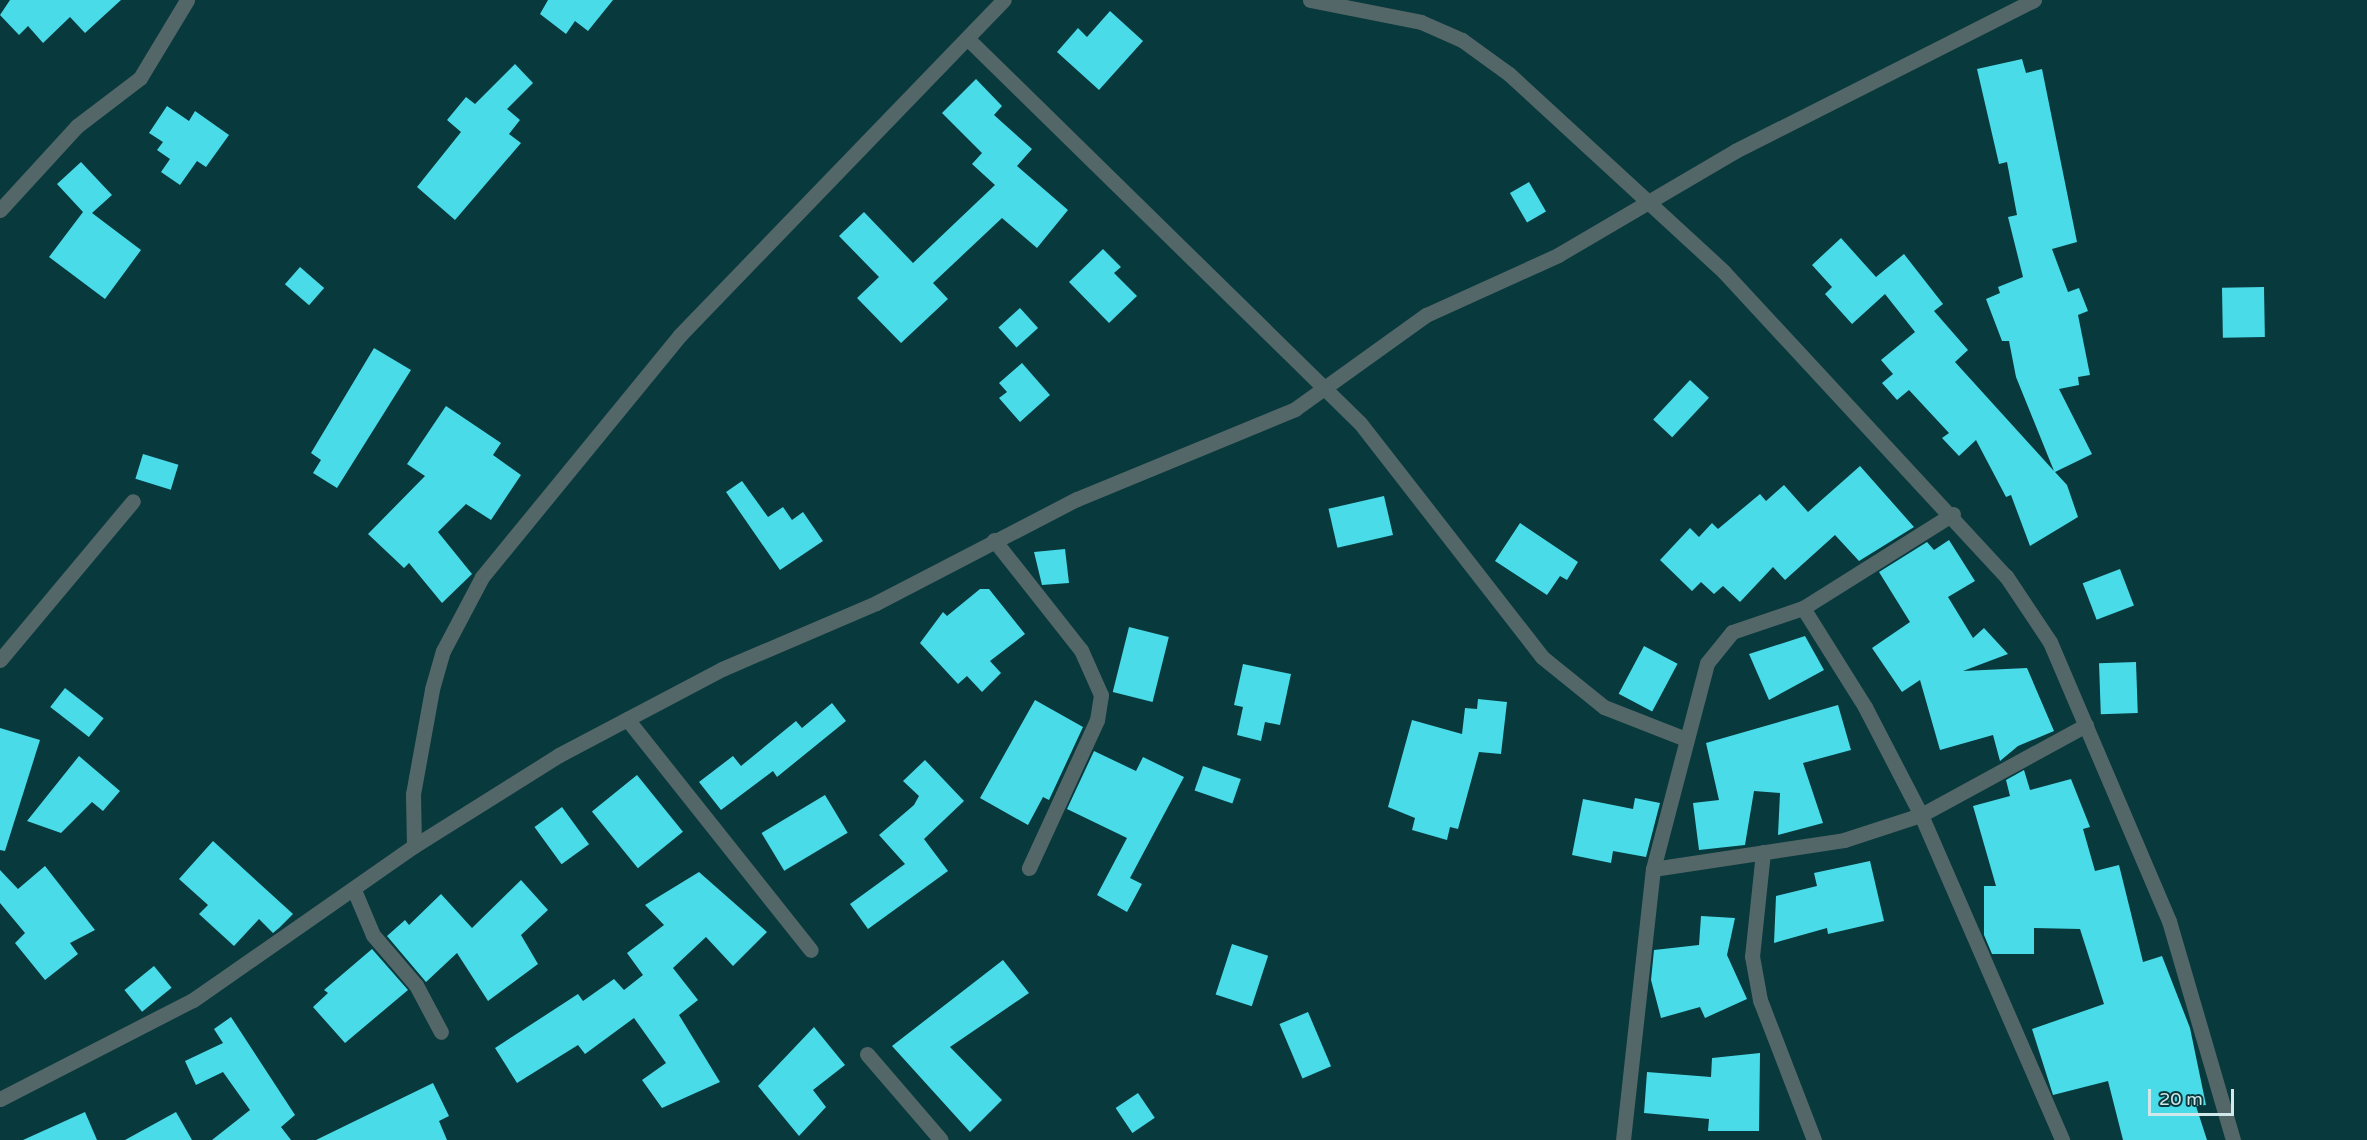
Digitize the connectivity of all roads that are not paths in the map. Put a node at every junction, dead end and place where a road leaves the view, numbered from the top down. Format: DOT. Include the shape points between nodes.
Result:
graph roads {
  1 [pos="187,0"];
  2 [pos="1004,0"];
  3 [pos="1310,0"];
  4 [pos="2034,0"];
  5 [pos="969,40"];
  6 [pos="1648,199"];
  7 [pos="0,210"];
  8 [pos="1323,389"];
  9 [pos="133,501"];
  10 [pos="1953,514"];
  11 [pos="994,540"];
  12 [pos="1803,608"];
  13 [pos="0,660"];
  14 [pos="627,719"];
  15 [pos="2086,725"];
  16 [pos="1683,738"];
  17 [pos="1921,815"];
  18 [pos="414,846"];
  19 [pos="1762,852"];
  20 [pos="1029,868"];
  21 [pos="1653,868"];
  22 [pos="354,890"];
  23 [pos="811,950"];
  24 [pos="441,1032"];
  25 [pos="867,1054"];
  26 [pos="0,1099"];
  27 [pos="941,1140"];
  28 [pos="1623,1140"];
  29 [pos="1814,1140"];
  30 [pos="2062,1140"];
  31 [pos="2233,1140"];
  1 -- 7 [label="street" via="140,78 77,126"];
  2 -- 5 [label="street"];
  3 -- 6 [label="street" via="1422,22 1462,40 1509,74"];
  4 -- 6 [label="street"];
  5 -- 8 [label="street"];
  5 -- 18 [label="street" via="680,335 482,578 443,651 432,689 413,794"];
  6 -- 8 [label="street" via="1548,260 1426,315"];
  6 -- 10 [label="street"];
  8 -- 11 [label="street" via="1251,429 1077,499"];
  8 -- 16 [label="street" via="1388,457 1542,657 1604,706"];
  9 -- 13 [label="street"];
  10 -- 12 [label="street"];
  10 -- 15 [label="street" via="2006,576 2050,642"];
  11 -- 14 [label="street" via="876,603 722,669"];
  11 -- 20 [label="street" via="1075,641 1101,695 1097,720"];
  12 -- 16 [label="street" via="1746,624 1719,644 1707,663"];
  12 -- 17 [label="street" via="1865,707"];
  14 -- 18 [label="street"];
  14 -- 23 [label="street"];
  15 -- 17 [label="street"];
  15 -- 31 [label="street" via="2189,977"];
  16 -- 21 [label="street"];
  17 -- 19 [label="street" via="1844,840"];
  17 -- 30 [label="street"];
  18 -- 22 [label="street"];
  19 -- 21 [label="street"];
  19 -- 29 [label="street" via="1752,956 1760,1000"];
  21 -- 28 [label="street"];
  22 -- 24 [label="street" via="373,935 416,985"];
  22 -- 26 [label="street" via="193,1000"];
  25 -- 27 [label="street"];
}
